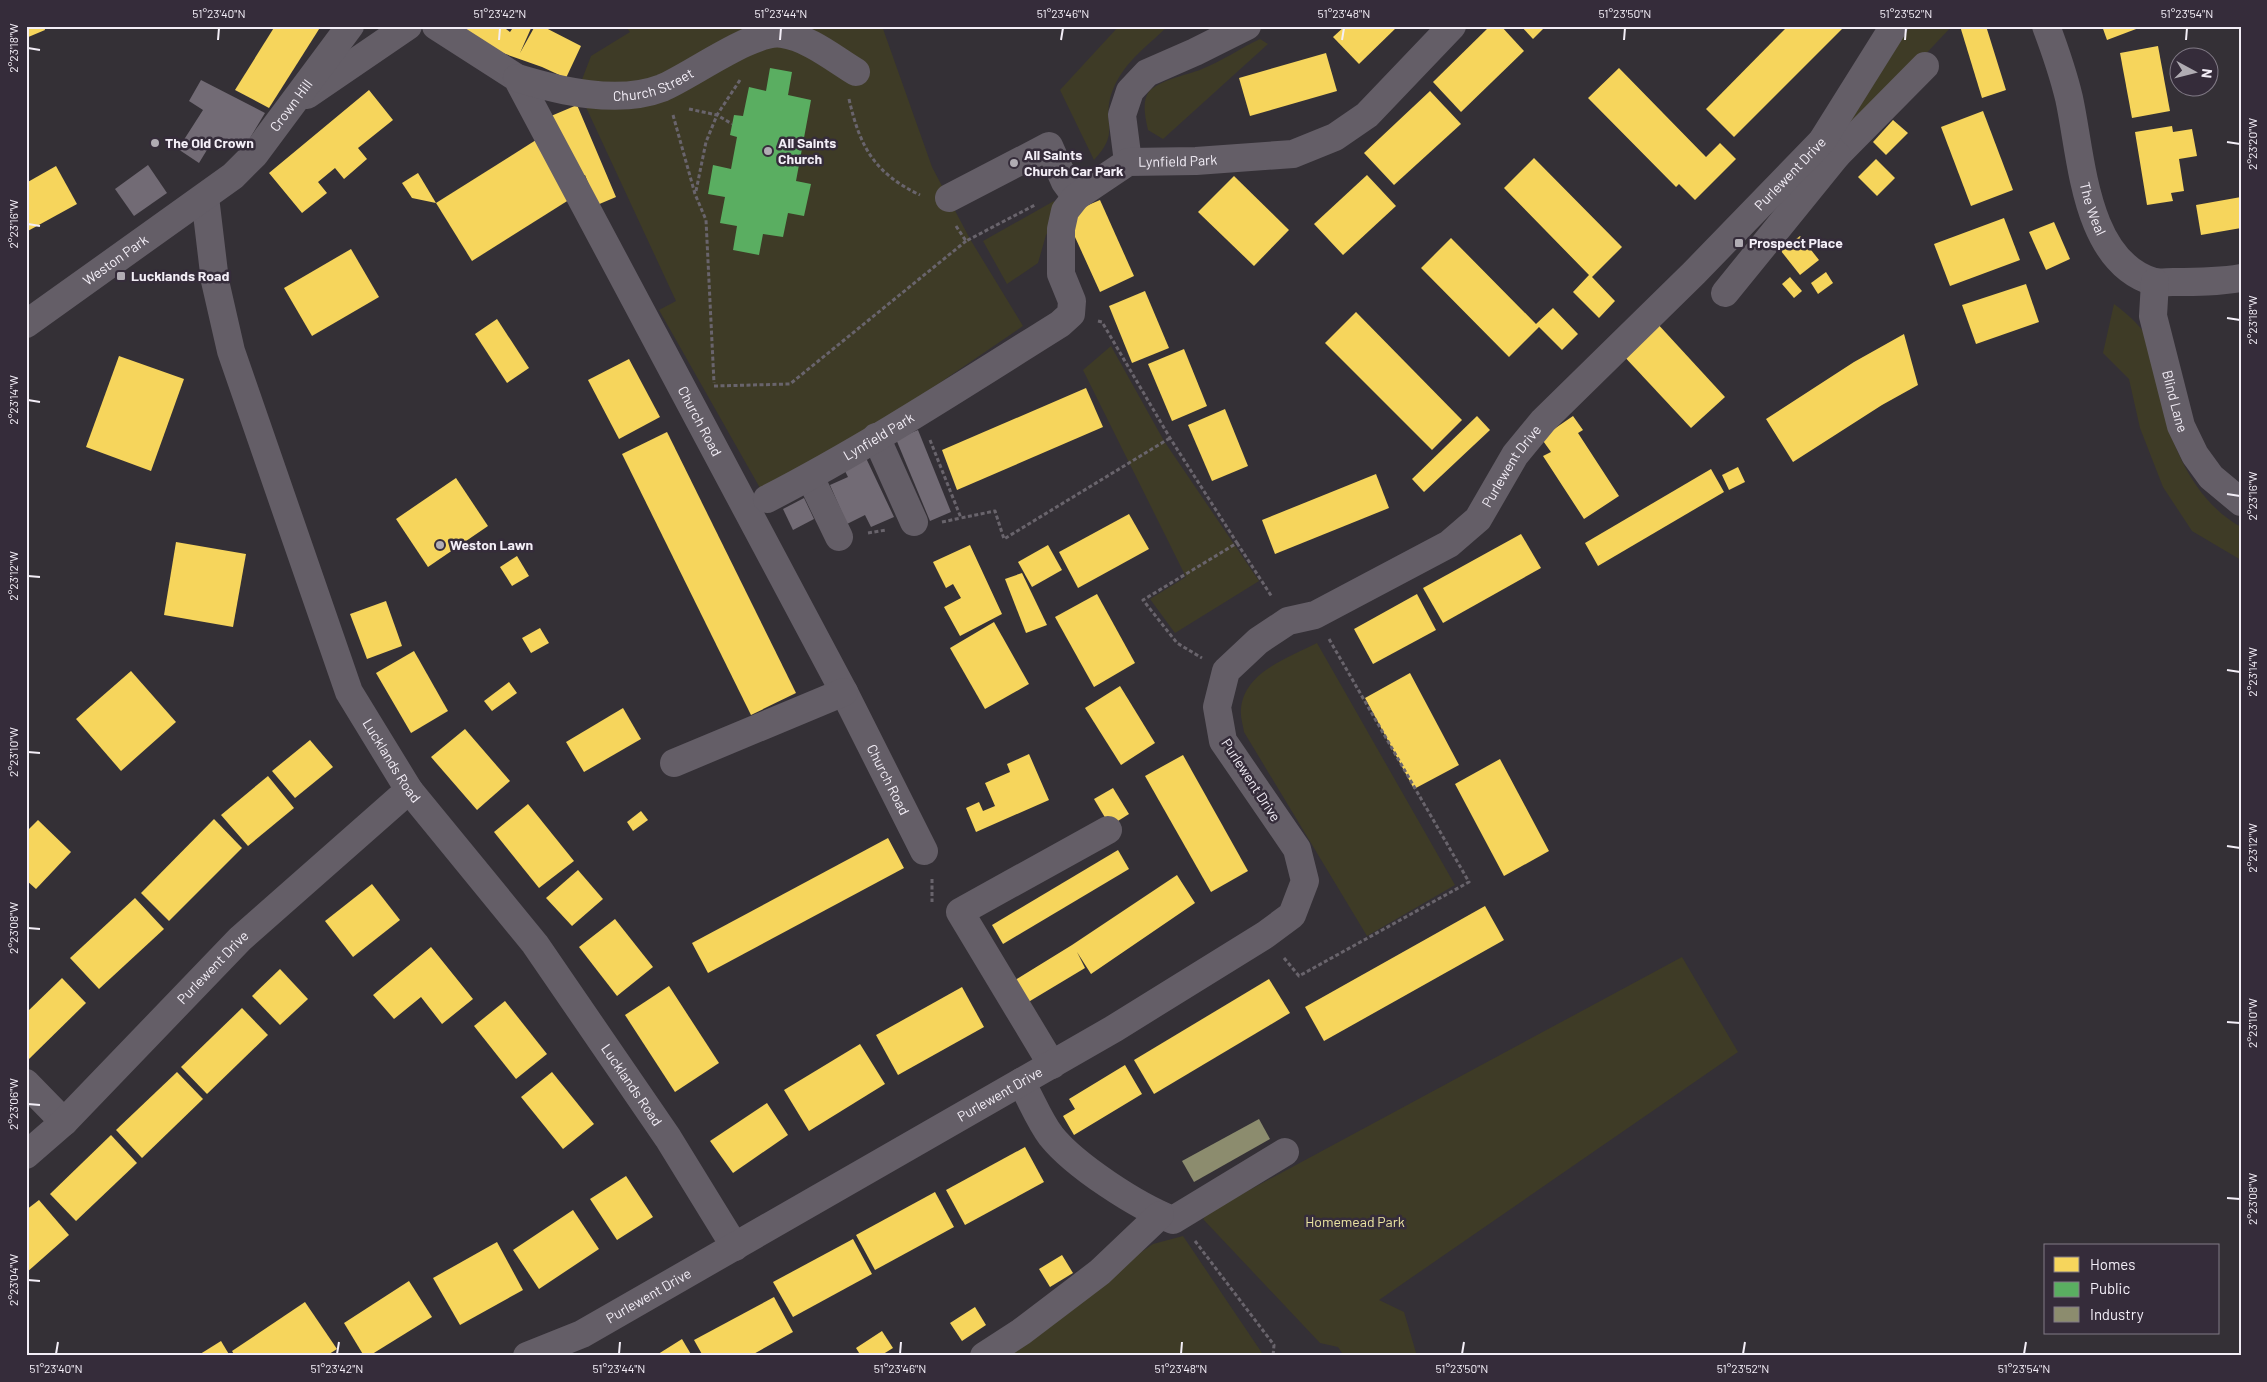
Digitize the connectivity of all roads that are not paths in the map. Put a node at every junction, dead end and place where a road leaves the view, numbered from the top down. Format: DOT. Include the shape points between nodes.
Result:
graph roads {
  1 [pos="350,26"];
  2 [pos="408,26"];
  3 [pos="436,26"];
  4 [pos="1247,26"];
  5 [pos="1452,26"];
  6 [pos="1894,26"];
  7 [pos="2046,26"];
  8 [pos="1925,66"];
  9 [pos="856,72"];
  10 [pos="517,78"];
  11 [pos="290,107"];
  12 [pos="1830,148"];
  13 [pos="1128,162"];
  14 [pos="205,197"];
  15 [pos="1076,197"];
  16 [pos="949,198"];
  17 [pos="2241,278"];
  18 [pos="2155,282"];
  19 [pos="1725,294"];
  20 [pos="26,324"];
  21 [pos="876,437"];
  22 [pos="810,477"];
  23 [pos="767,499"];
  24 [pos="2241,502"];
  25 [pos="914,522"];
  26 [pos="839,537"];
  27 [pos="844,692"];
  28 [pos="674,763"];
  29 [pos="409,790"];
  30 [pos="1108,830"];
  31 [pos="924,851"];
  32 [pos="1052,1065"];
  33 [pos="1021,1082"];
  34 [pos="26,1083"];
  35 [pos="64,1122"];
  36 [pos="1285,1152"];
  37 [pos="26,1155"];
  38 [pos="1168,1223"];
  39 [pos="735,1248"];
  40 [pos="528,1356"];
  41 [pos="984,1356"];
  1 -- 11 [label="street, Crown Hill"];
  2 -- 11 [label="street"];
  3 -- 10 [label="street, Church Road"];
  4 -- 13 [label="street" via="1147,73 1130,91 1122,115"];
  5 -- 13 [label="street, Lynfield Park" via="1367,115 1335,137 1292,154"];
  6 -- 12 [label="street, Purlewent Drive"];
  7 -- 18 [label="street, The Weal" via="2069,98 2089,203 2104,240 2129,270"];
  8 -- 12 [label="street"];
  9 -- 10 [label="street, Church Street" via="807,42 781,33 758,37 662,88 638,94 562,91"];
  10 -- 27 [label="street, Church Road"];
  11 -- 14 [label="street, Crown Hill" via="255,154"];
  12 -- 19 [label="street"];
  12 -- 32 [label="street, Purlewent Drive" via="1694,273 1543,421 1515,455 1478,519 1449,544 1315,614 1288,621 1258,641 1226,671 1217,707 1222,741 1297,849 1305,881 1292,915 1265,935"];
  13 -- 15 [label="street, Lynfield Park"];
  14 -- 20 [label="street, Weston Park"];
  14 -- 29 [label="street, Lucklands Road" via="215,281 231,351 349,692"];
  15 -- 16 [label="street" via="1065,182 1049,146"];
  15 -- 21 [label="street, Lynfield Park" via="1065,212 1061,229 1061,274 1072,301 1071,314 1060,324"];
  17 -- 18 [label="street, The Weal" via="2215,282"];
  18 -- 24 [label="street, Blind Lane" via="2153,316 2181,426 2194,455 2210,477"];
  21 -- 22 [label="street, Lynfield Park"];
  21 -- 25 [label="street"];
  22 -- 23 [label="street, Lynfield Park"];
  22 -- 26 [label="street"];
  27 -- 28 [label="street"];
  27 -- 31 [label="street, Church Road"];
  29 -- 35 [label="street, Purlewent Drive" via="240,939"];
  29 -- 39 [label="street, Lucklands Road" via="535,944 668,1138"];
  30 -- 32 [label="street" via="960,912"];
  32 -- 33 [label="street, Purlewent Drive"];
  33 -- 38 [label="street" via="1050,1134 1069,1156"];
  33 -- 39 [label="street, Purlewent Drive"];
  34 -- 35 [label="street"];
  35 -- 37 [label="street, Purlewent Drive"];
  36 -- 38 [label="street"];
  38 -- 41 [label="street"];
  39 -- 40 [label="street, Purlewent Drive" via="582,1334"];
}
